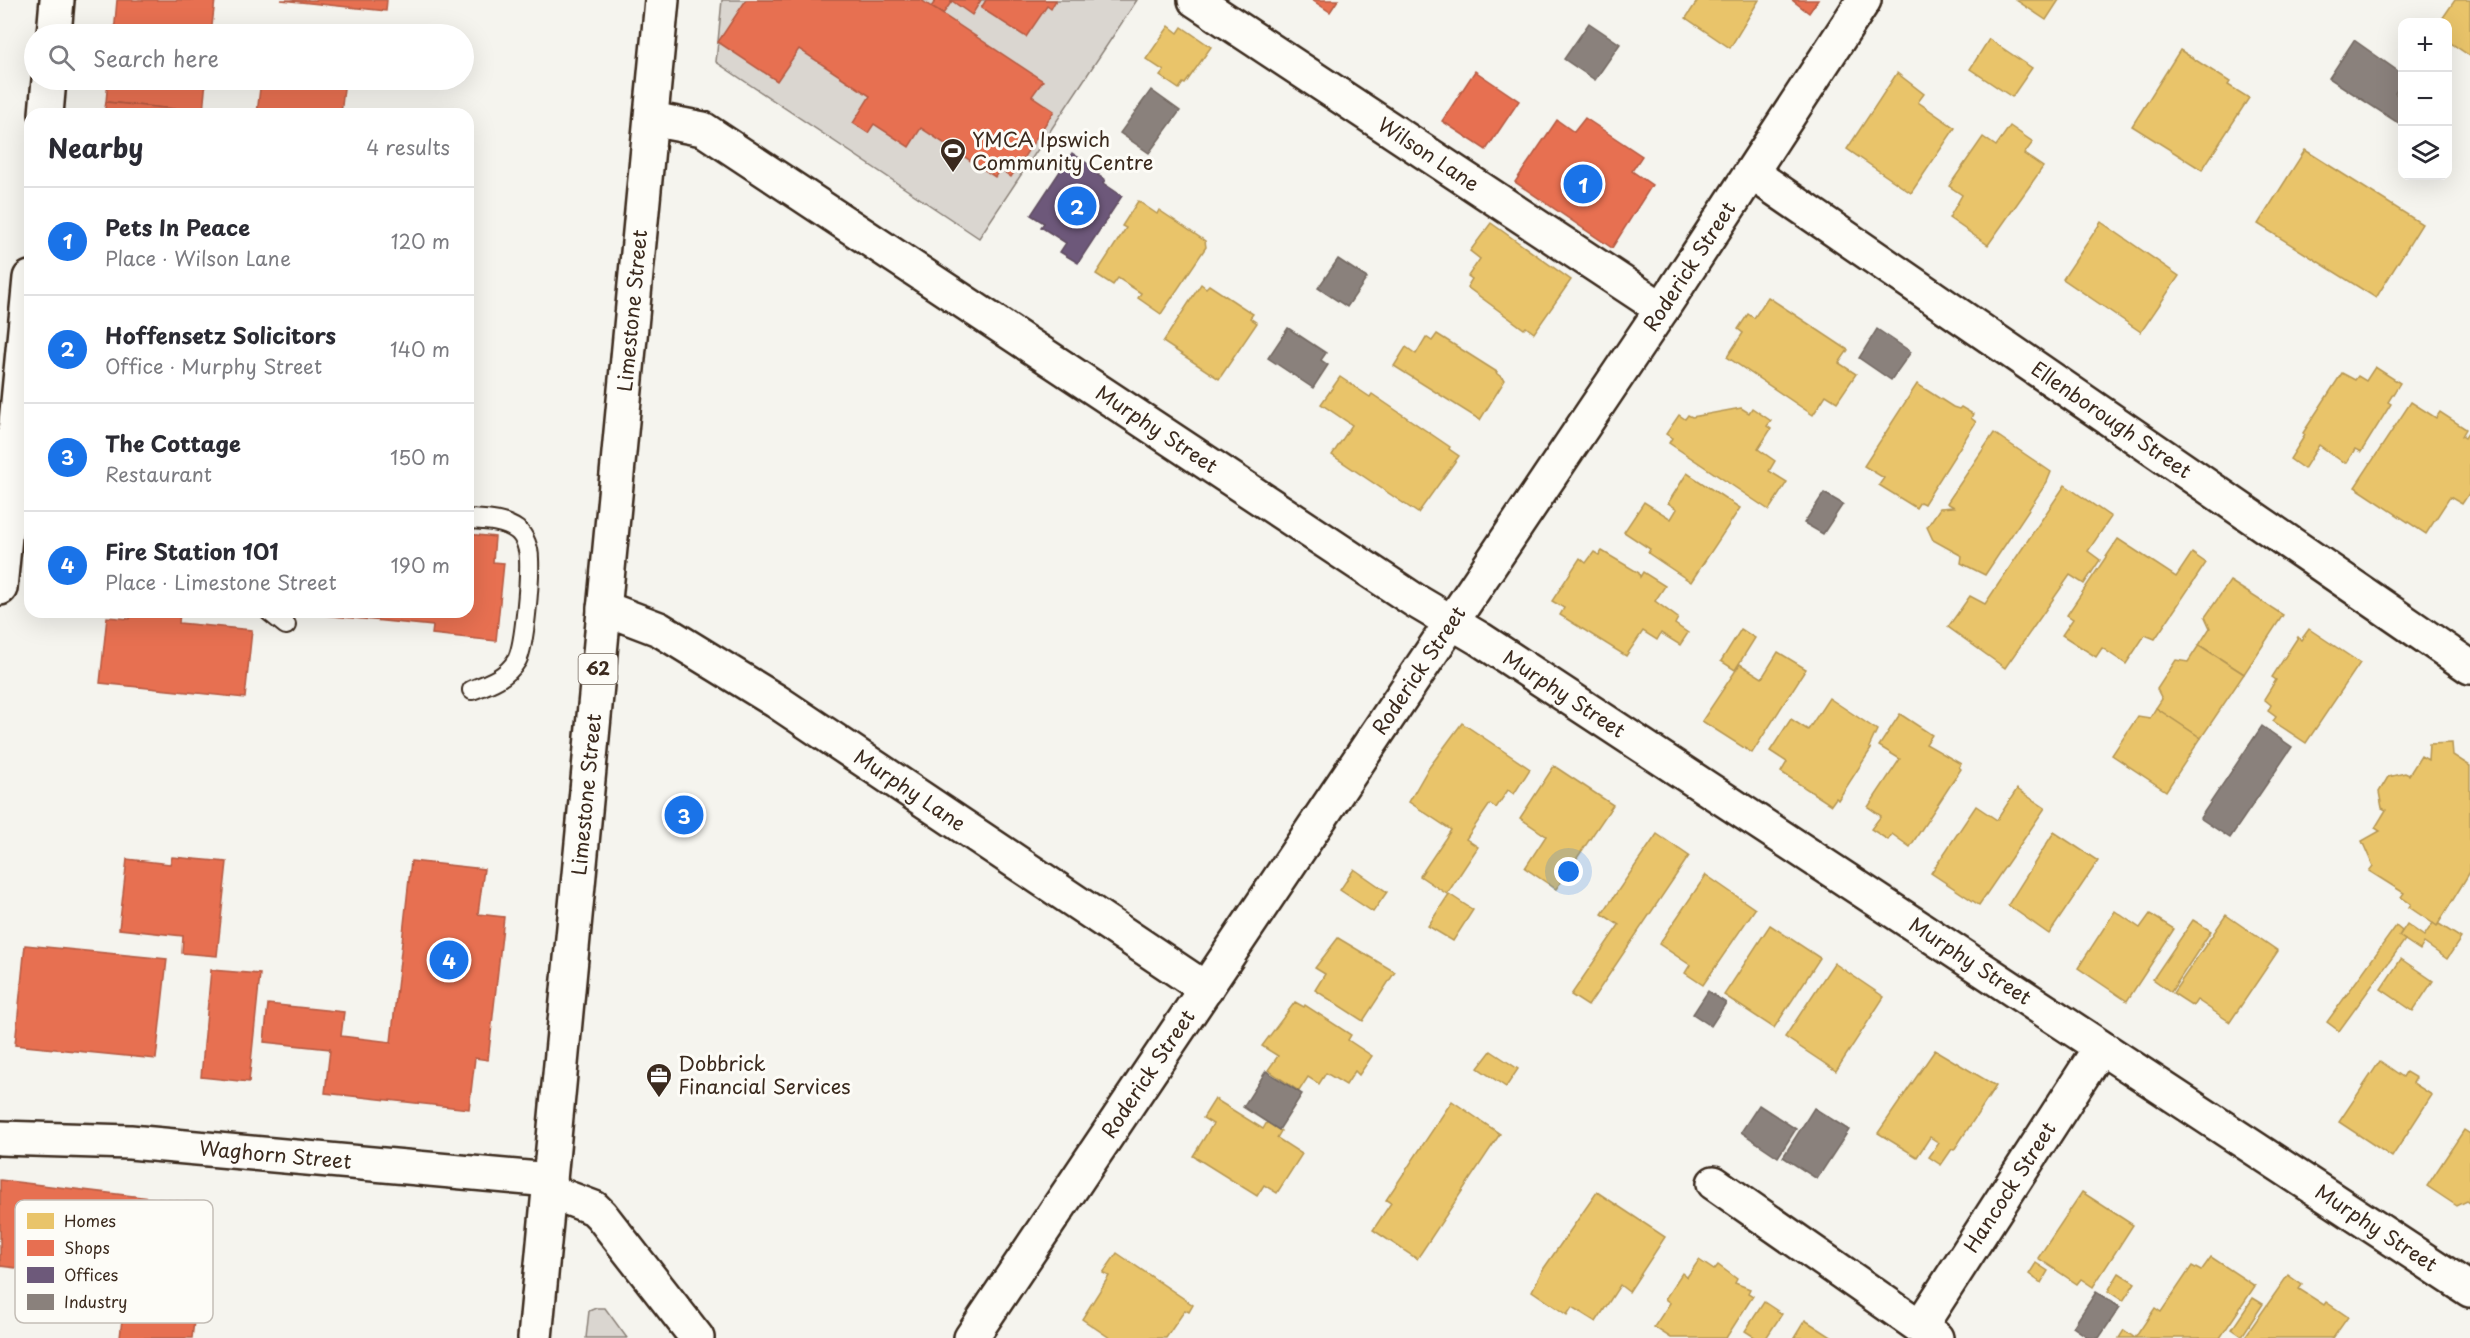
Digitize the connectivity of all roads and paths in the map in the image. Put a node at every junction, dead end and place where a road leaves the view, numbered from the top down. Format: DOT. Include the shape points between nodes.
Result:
graph roads {
  1 [pos="57,0"];
  2 [pos="662,0"];
  3 [pos="1195,0"];
  4 [pos="1864,0"];
  5 [pos="55,24"];
  6 [pos="49,90"];
  7 [pos="47,108"];
  8 [pos="651,119"];
  9 [pos="1752,173"];
  10 [pos="1662,309"];
  11 [pos="24,340"];
  12 [pos="474,520"];
  13 [pos="0,588"];
  14 [pos="604,608"];
  15 [pos="277,618"];
  16 [pos="1451,621"];
  17 [pos="286,625"];
  18 [pos="2470,667"];
  19 [pos="472,690"];
  20 [pos="1206,989"];
  21 [pos="2100,1048"];
  22 [pos="0,1138"];
  23 [pos="1714,1183"];
  24 [pos="549,1185"];
  25 [pos="2470,1290"];
  26 [pos="1928,1332"];
  27 [pos="535,1338"];
  28 [pos="697,1338"];
  29 [pos="971,1338"];
  1 -- 5 [label="street"];
  2 -- 8 [label="street, Limestone Street / 62"];
  3 -- 10 [label="street, Wilson Lane"];
  4 -- 9 [label="street, Roderick Street"];
  6 -- 7 [label="street"];
  8 -- 14 [label="street, Limestone Street / 62"];
  8 -- 16 [label="street, Murphy Street" via="703,129"];
  9 -- 10 [label="street, Roderick Street"];
  9 -- 18 [label="street, Ellenborough Street"];
  10 -- 16 [label="street, Roderick Street"];
  11 -- 13 [label="street"];
  12 -- 19 [label="lane" via="496,522 519,531 529,558 518,658 506,674"];
  14 -- 20 [label="street, Murphy Lane" via="659,629 776,700"];
  14 -- 24 [label="street, Limestone Street / 62"];
  15 -- 17 [label="lane"];
  16 -- 20 [label="street, Roderick Street"];
  16 -- 21 [label="street, Murphy Street"];
  20 -- 29 [label="street, Roderick Street"];
  21 -- 25 [label="street, Murphy Street"];
  21 -- 26 [label="street, Hancock Street"];
  22 -- 24 [label="street, Waghorn Street" via="130,1142"];
  23 -- 26 [label="street, Hancock Street"];
  24 -- 27 [label="street, Limestone Street / 62"];
  24 -- 28 [label="street, Waghorn Street" via="598,1212"];
}
